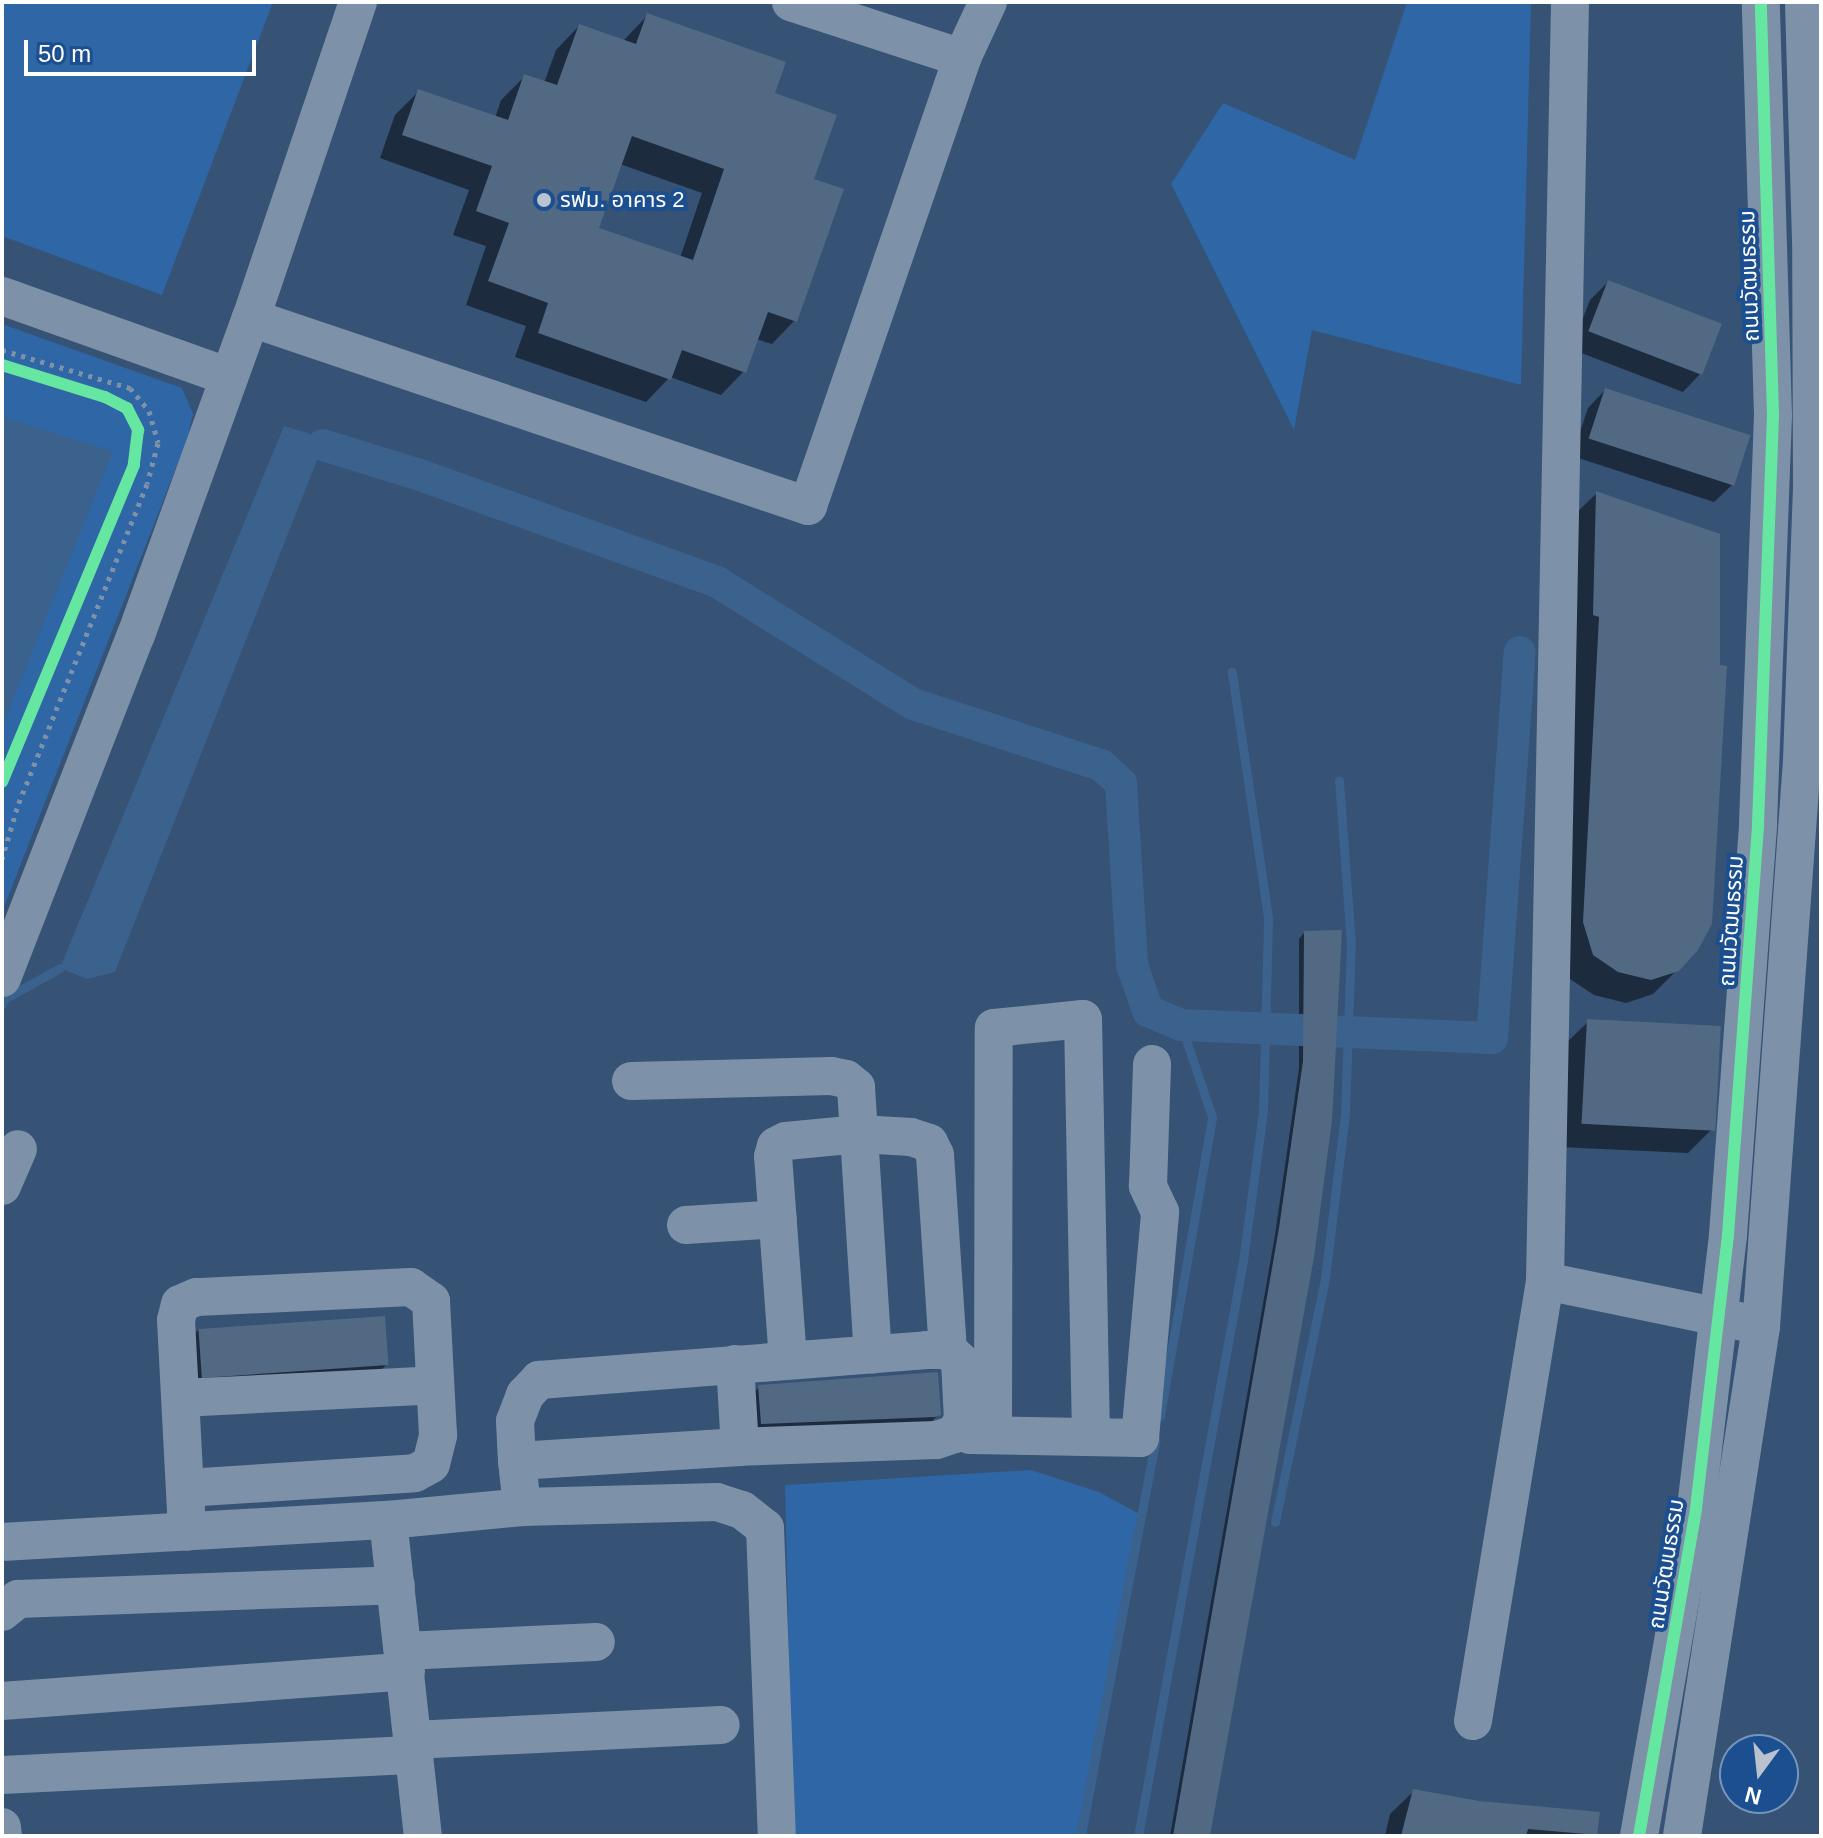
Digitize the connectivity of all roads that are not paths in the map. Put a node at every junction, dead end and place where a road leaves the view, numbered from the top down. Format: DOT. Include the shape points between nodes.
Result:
graph roads {
  1 [pos="358,2"];
  2 [pos="791,2"];
  3 [pos="988,2"];
  4 [pos="1570,2"];
  5 [pos="1761,2"];
  6 [pos="1804,2"];
  7 [pos="962,58"];
  8 [pos="2,296"];
  9 [pos="251,318"];
  10 [pos="229,377"];
  11 [pos="2,978"];
  12 [pos="1152,1064"];
  13 [pos="631,1081"];
  14 [pos="860,1134"];
  15 [pos="18,1149"];
  16 [pos="2,1186"];
  17 [pos="778,1219"];
  18 [pos="686,1225"];
  19 [pos="1545,1281"];
  20 [pos="1718,1316"];
  21 [pos="1761,1327"];
  22 [pos="948,1350"];
  23 [pos="873,1354"];
  24 [pos="788,1360"];
  25 [pos="735,1364"];
  26 [pos="435,1385"];
  27 [pos="181,1398"];
  28 [pos="955,1434"];
  29 [pos="993,1435"];
  30 [pos="1091,1437"];
  31 [pos="740,1447"];
  32 [pos="517,1461"];
  33 [pos="186,1488"];
  34 [pos="522,1507"];
  35 [pos="388,1520"];
  36 [pos="187,1532"];
  37 [pos="2,1542"];
  38 [pos="396,1585"];
  39 [pos="2,1612"];
  40 [pos="596,1642"];
  41 [pos="405,1661"];
  42 [pos="2,1701"];
  43 [pos="1473,1721"];
  44 [pos="721,1725"];
  45 [pos="414,1747"];
  46 [pos="2,1775"];
  47 [pos="2,1827"];
  48 [pos="3,1836"];
  49 [pos="423,1836"];
  50 [pos="777,1836"];
  51 [pos="1639,1836"];
  52 [pos="1682,1836"];
  1 -- 9 [label="street"];
  2 -- 7 [label="street"];
  3 -- 7 [label="street"];
  4 -- 19 [label="street"];
  5 -- 20 [label="street, ถนนวัฒนธรรม" via="1773,415 1758,824"];
  6 -- 21 [label="street" via="1811,240 1810,546 1802,760"];
  7 -- 9 [label="street" via="808,506"];
  8 -- 10 [label="street"];
  9 -- 10 [label="street"];
  10 -- 11 [label="street" via="136,635"];
  12 -- 30 [label="street" via="1148,1186 1160,1212 1140,1438"];
  13 -- 14 [label="street" via="846,1079 856,1087"];
  14 -- 17 [label="street" via="776,1146"];
  14 -- 22 [label="street" via="911,1137 929,1143 935,1155"];
  14 -- 23 [label="street"];
  15 -- 16 [label="street"];
  17 -- 18 [label="street"];
  17 -- 24 [label="street"];
  19 -- 20 [label="street"];
  19 -- 43 [label="street"];
  20 -- 21 [label="street"];
  20 -- 51 [label="street, ถนนวัฒนธรรม" via="1696,1508"];
  21 -- 52 [label="street"];
  22 -- 23 [label="street"];
  22 -- 28 [label="street" via="960,1361 963,1420"];
  23 -- 24 [label="street"];
  24 -- 25 [label="street"];
  25 -- 31 [label="street"];
  25 -- 32 [label="street" via="539,1380 525,1395 515,1421"];
  26 -- 27 [label="street"];
  26 -- 27 [label="street" via="431,1301 411,1287 196,1297 180,1304 176,1320"];
  26 -- 33 [label="street" via="435,1449 431,1464 415,1473"];
  27 -- 33 [label="street"];
  28 -- 29 [label="street"];
  28 -- 31 [label="street" via="936,1440"];
  29 -- 30 [label="street"];
  29 -- 30 [label="street" via="994,1028 1083,1019"];
  31 -- 32 [label="street"];
  32 -- 34 [label="street"];
  33 -- 36 [label="street"];
  34 -- 35 [label="street"];
  34 -- 50 [label="street" via="717,1502 742,1510 765,1528"];
  35 -- 36 [label="street"];
  35 -- 38 [label="street"];
  36 -- 37 [label="street"];
  38 -- 39 [label="street" via="18,1599"];
  38 -- 41 [label="street"];
  40 -- 41 [label="street"];
  41 -- 42 [label="street"];
  41 -- 45 [label="street"];
  44 -- 45 [label="street"];
  45 -- 46 [label="street"];
  45 -- 49 [label="street"];
  47 -- 48 [label="street"];
}
